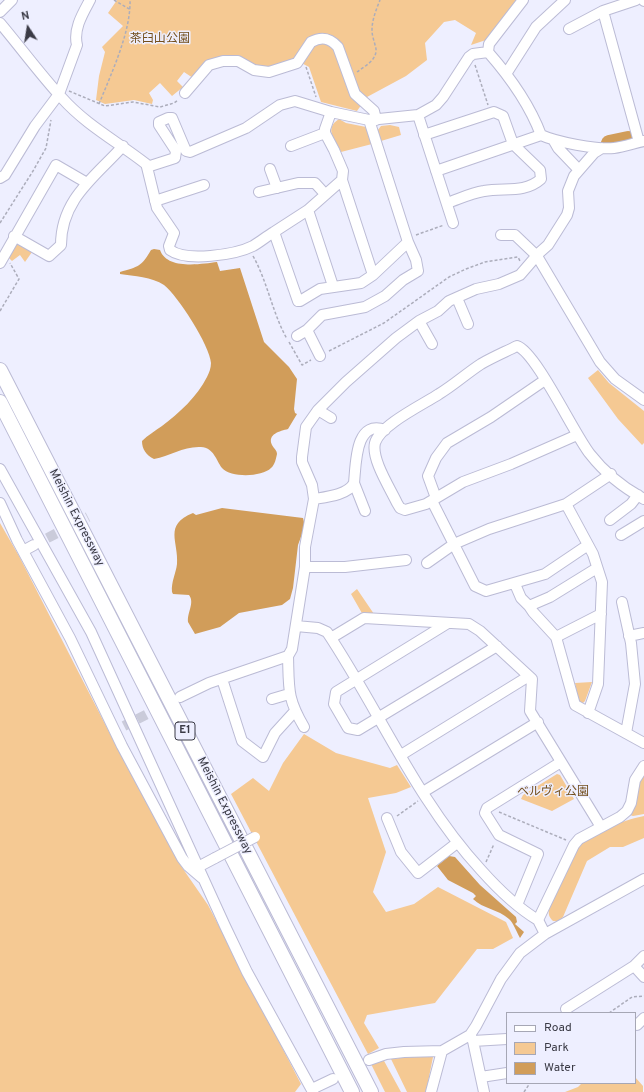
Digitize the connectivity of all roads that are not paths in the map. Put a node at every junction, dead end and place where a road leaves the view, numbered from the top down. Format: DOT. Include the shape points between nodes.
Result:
graph roads {
  1 [pos="12,0"];
  2 [pos="90,0"];
  3 [pos="523,0"];
  4 [pos="565,0"];
  5 [pos="636,0"];
  6 [pos="603,11"];
  7 [pos="0,12"];
  8 [pos="0,23"];
  9 [pos="570,29"];
  10 [pos="488,52"];
  11 [pos="506,74"];
  12 [pos="60,91"];
  13 [pos="185,93"];
  14 [pos="331,112"];
  15 [pos="418,115"];
  16 [pos="373,120"];
  17 [pos="325,133"];
  18 [pos="424,135"];
  19 [pos="541,135"];
  20 [pos="554,141"];
  21 [pos="641,141"];
  22 [pos="514,144"];
  23 [pos="123,146"];
  24 [pos="291,146"];
  25 [pos="602,148"];
  26 [pos="147,167"];
  27 [pos="270,169"];
  28 [pos="578,170"];
  29 [pos="436,171"];
  30 [pos="0,178"];
  31 [pos="342,180"];
  32 [pos="87,183"];
  33 [pos="204,185"];
  34 [pos="277,188"];
  35 [pos="259,192"];
  36 [pos="325,194"];
  37 [pos="155,201"];
  38 [pos="447,203"];
  39 [pos="308,210"];
  40 [pos="451,223"];
  41 [pos="274,232"];
  42 [pos="501,235"];
  43 [pos="14,236"];
  44 [pos="408,242"];
  45 [pos="536,256"];
  46 [pos="2,258"];
  47 [pos="373,275"];
  48 [pos="333,286"];
  49 [pos="457,298"];
  50 [pos="419,321"];
  51 [pos="468,324"];
  52 [pos="307,330"];
  53 [pos="297,336"];
  54 [pos="432,344"];
  55 [pos="320,356"];
  56 [pos="0,370"];
  57 [pos="545,380"];
  58 [pos="644,400"];
  59 [pos="0,402"];
  60 [pos="318,410"];
  61 [pos="332,418"];
  62 [pos="385,430"];
  63 [pos="577,435"];
  64 [pos="0,469"];
  65 [pos="611,474"];
  66 [pos="354,483"];
  67 [pos="641,497"];
  68 [pos="314,499"];
  69 [pos="434,500"];
  70 [pos="0,503"];
  71 [pos="566,504"];
  72 [pos="365,511"];
  73 [pos="610,520"];
  74 [pos="644,521"];
  75 [pos="621,535"];
  76 [pos="454,544"];
  77 [pos="34,545"];
  78 [pos="588,545"];
  79 [pos="23,551"];
  80 [pos="406,560"];
  81 [pos="427,563"];
  82 [pos="305,567"];
  83 [pos="598,568"];
  84 [pos="515,584"];
  85 [pos="622,602"];
  86 [pos="529,606"];
  87 [pos="601,614"];
  88 [pos="448,623"];
  89 [pos="296,626"];
  90 [pos="644,633"];
  91 [pos="629,636"];
  92 [pos="556,637"];
  93 [pos="331,638"];
  94 [pos="497,646"];
  95 [pos="288,656"];
  96 [pos="529,676"];
  97 [pos="222,679"];
  98 [pos="356,680"];
  99 [pos="288,694"];
  100 [pos="180,697"];
  101 [pos="272,699"];
  102 [pos="295,711"];
  103 [pos="588,713"];
  104 [pos="379,718"];
  105 [pos="538,722"];
  106 [pos="304,727"];
  107 [pos="626,733"];
  108 [pos="644,743"];
  109 [pos="401,754"];
  110 [pos="561,762"];
  111 [pos="644,766"];
  112 [pos="422,796"];
  113 [pos="388,820"];
  114 [pos="601,827"];
  115 [pos="255,837"];
  116 [pos="457,843"];
  117 [pos="198,867"];
  118 [pos="204,879"];
  119 [pos="644,879"];
  120 [pos="517,905"];
  121 [pos="538,920"];
  122 [pos="545,934"];
  123 [pos="644,956"];
  124 [pos="634,966"];
  125 [pos="644,977"];
  126 [pos="566,1009"];
  127 [pos="471,1038"];
  128 [pos="506,1039"];
  129 [pos="442,1051"];
  130 [pos="369,1060"];
  131 [pos="506,1073"];
  132 [pos="481,1077"];
  133 [pos="333,1078"];
  134 [pos="312,1091"];
  135 [pos="352,1092"];
  136 [pos="371,1092"];
  137 [pos="431,1092"];
  138 [pos="484,1092"];
  1 -- 7 [label="street"];
  2 -- 12 [label="street" via="77,29 77,44"];
  3 -- 10 [label="street" via="489,44"];
  4 -- 11 [label="street" via="536,27"];
  5 -- 6 [label="street"];
  6 -- 9 [label="street"];
  6 -- 21 [label="street"];
  8 -- 12 [label="street"];
  10 -- 11 [label="street"];
  10 -- 15 [label="street" via="469,57 436,105"];
  11 -- 19 [label="street" via="528,105"];
  12 -- 23 [label="street" via="86,120"];
  12 -- 30 [label="street"];
  13 -- 16 [label="street" via="189,82 209,65 223,61 238,62 264,73 297,63 311,42 324,38 338,47 355,94 374,111"];
  14 -- 16 [label="street"];
  14 -- 17 [label="street"];
  14 -- 26 [label="street" via="295,101 280,105 246,128 190,152 186,151 172,118 168,118 159,122 159,125 176,152 175,158"];
  15 -- 16 [label="street"];
  15 -- 18 [label="street"];
  16 -- 44 [label="street"];
  17 -- 24 [label="street"];
  17 -- 31 [label="street" via="342,171"];
  18 -- 22 [label="street" via="494,112 502,116"];
  18 -- 29 [label="street"];
  19 -- 20 [label="street"];
  19 -- 22 [label="street"];
  20 -- 25 [label="street"];
  20 -- 28 [label="street"];
  21 -- 25 [label="street" via="615,148"];
  22 -- 29 [label="street"];
  22 -- 38 [label="street" via="540,170 541,179 533,186 520,190 483,190"];
  23 -- 26 [label="street"];
  23 -- 32 [label="street"];
  25 -- 28 [label="street"];
  26 -- 37 [label="street"];
  27 -- 34 [label="street"];
  28 -- 45 [label="street" via="568,191 567,215 548,244"];
  29 -- 38 [label="street"];
  31 -- 36 [label="street"];
  31 -- 47 [label="street"];
  32 -- 43 [label="street" via="56,165"];
  32 -- 43 [label="street" via="73,199 61,229 61,245 48,256"];
  33 -- 37 [label="street"];
  34 -- 35 [label="street"];
  34 -- 36 [label="street" via="298,183 315,183"];
  36 -- 39 [label="street"];
  37 -- 41 [label="street" via="174,233 169,246 176,254 206,256 248,248"];
  38 -- 40 [label="street"];
  39 -- 41 [label="street"];
  39 -- 48 [label="street"];
  41 -- 48 [label="street" via="298,301 320,289"];
  42 -- 45 [label="street" via="515,235"];
  43 -- 46 [label="street"];
  44 -- 47 [label="street"];
  44 -- 52 [label="street" via="418,271 385,296 365,307 322,315"];
  45 -- 49 [label="street" via="514,279"];
  45 -- 58 [label="street" via="600,362 615,379"];
  47 -- 48 [label="street" via="361,283"];
  49 -- 50 [label="street"];
  49 -- 51 [label="street"];
  50 -- 54 [label="street"];
  50 -- 60 [label="street" via="346,382"];
  52 -- 53 [label="street"];
  52 -- 55 [label="street"];
  56 -- 136 [label="highway, Meishin Expressway / E1"];
  57 -- 62 [label="street" via="522,348 517,346 481,364"];
  57 -- 63 [label="street"];
  57 -- 69 [label="street" via="447,443 436,458 428,476"];
  59 -- 135 [label="highway, Meishin Expressway / E1"];
  60 -- 61 [label="street"];
  60 -- 68 [label="street" via="306,427 302,458 312,485"];
  62 -- 66 [label="street" via="374,428 367,431 362,438 358,446"];
  62 -- 69 [label="street" via="376,440 376,460 400,508 415,509"];
  63 -- 65 [label="street" via="590,454"];
  63 -- 69 [label="street" via="463,482"];
  64 -- 117 [label="street" via="90,632"];
  65 -- 67 [label="street"];
  65 -- 71 [label="street"];
  66 -- 68 [label="street" via="342,492"];
  66 -- 72 [label="street"];
  67 -- 73 [label="street"];
  68 -- 82 [label="street" via="305,547"];
  69 -- 76 [label="street"];
  70 -- 79 [label="street"];
  71 -- 76 [label="street" via="489,529"];
  71 -- 78 [label="street"];
  74 -- 75 [label="street"];
  76 -- 81 [label="street"];
  76 -- 84 [label="street" via="475,586 486,591"];
  77 -- 79 [label="street"];
  78 -- 83 [label="street"];
  78 -- 84 [label="street" via="545,574"];
  79 -- 118 [label="street" via="119,728 182,858"];
  80 -- 82 [label="street" via="345,567"];
  82 -- 89 [label="street"];
  83 -- 86 [label="street" via="550,597"];
  83 -- 87 [label="street" via="602,582"];
  84 -- 86 [label="street" via="521,598"];
  85 -- 91 [label="street"];
  86 -- 92 [label="street"];
  87 -- 92 [label="street"];
  87 -- 103 [label="street" via="598,684"];
  88 -- 93 [label="street" via="364,618"];
  88 -- 94 [label="street" via="469,624"];
  88 -- 98 [label="street"];
  89 -- 93 [label="street" via="323,629"];
  89 -- 95 [label="street" via="294,644"];
  90 -- 91 [label="street"];
  91 -- 107 [label="street" via="635,684"];
  92 -- 103 [label="street" via="575,705"];
  93 -- 98 [label="street"];
  94 -- 96 [label="street"];
  94 -- 104 [label="street"];
  95 -- 97 [label="street"];
  95 -- 99 [label="street"];
  96 -- 105 [label="street" via="532,679 530,711"];
  96 -- 109 [label="street"];
  97 -- 100 [label="street"];
  97 -- 102 [label="street" via="242,741 263,756 274,733"];
  98 -- 104 [label="street"];
  98 -- 104 [label="street" via="336,692 334,704 348,728 358,730"];
  99 -- 101 [label="street"];
  99 -- 102 [label="street"];
  102 -- 106 [label="street"];
  103 -- 107 [label="street"];
  104 -- 109 [label="street"];
  105 -- 110 [label="street"];
  105 -- 112 [label="street"];
  107 -- 108 [label="street"];
  109 -- 112 [label="street"];
  110 -- 114 [label="street"];
  110 -- 120 [label="street" via="487,808 486,813 498,835 538,854"];
  111 -- 114 [label="street" via="635,780 627,811"];
  112 -- 116 [label="street"];
  113 -- 116 [label="street" via="402,852 418,873"];
  114 -- 121 [label="street" via="574,844"];
  115 -- 117 [label="street, bridge"];
  116 -- 120 [label="street"];
  117 -- 118 [label="street"];
  118 -- 134 [label="street" via="247,972"];
  119 -- 122 [label="street"];
  120 -- 121 [label="street"];
  121 -- 122 [label="street"];
  122 -- 127 [label="street" via="511,964"];
  123 -- 124 [label="street"];
  124 -- 125 [label="street"];
  124 -- 126 [label="street"];
  127 -- 128 [label="street"];
  127 -- 129 [label="street"];
  127 -- 132 [label="street"];
  129 -- 130 [label="street" via="392,1053"];
  129 -- 137 [label="street"];
  131 -- 132 [label="street"];
  132 -- 138 [label="street"];
  133 -- 134 [label="street"];
}
